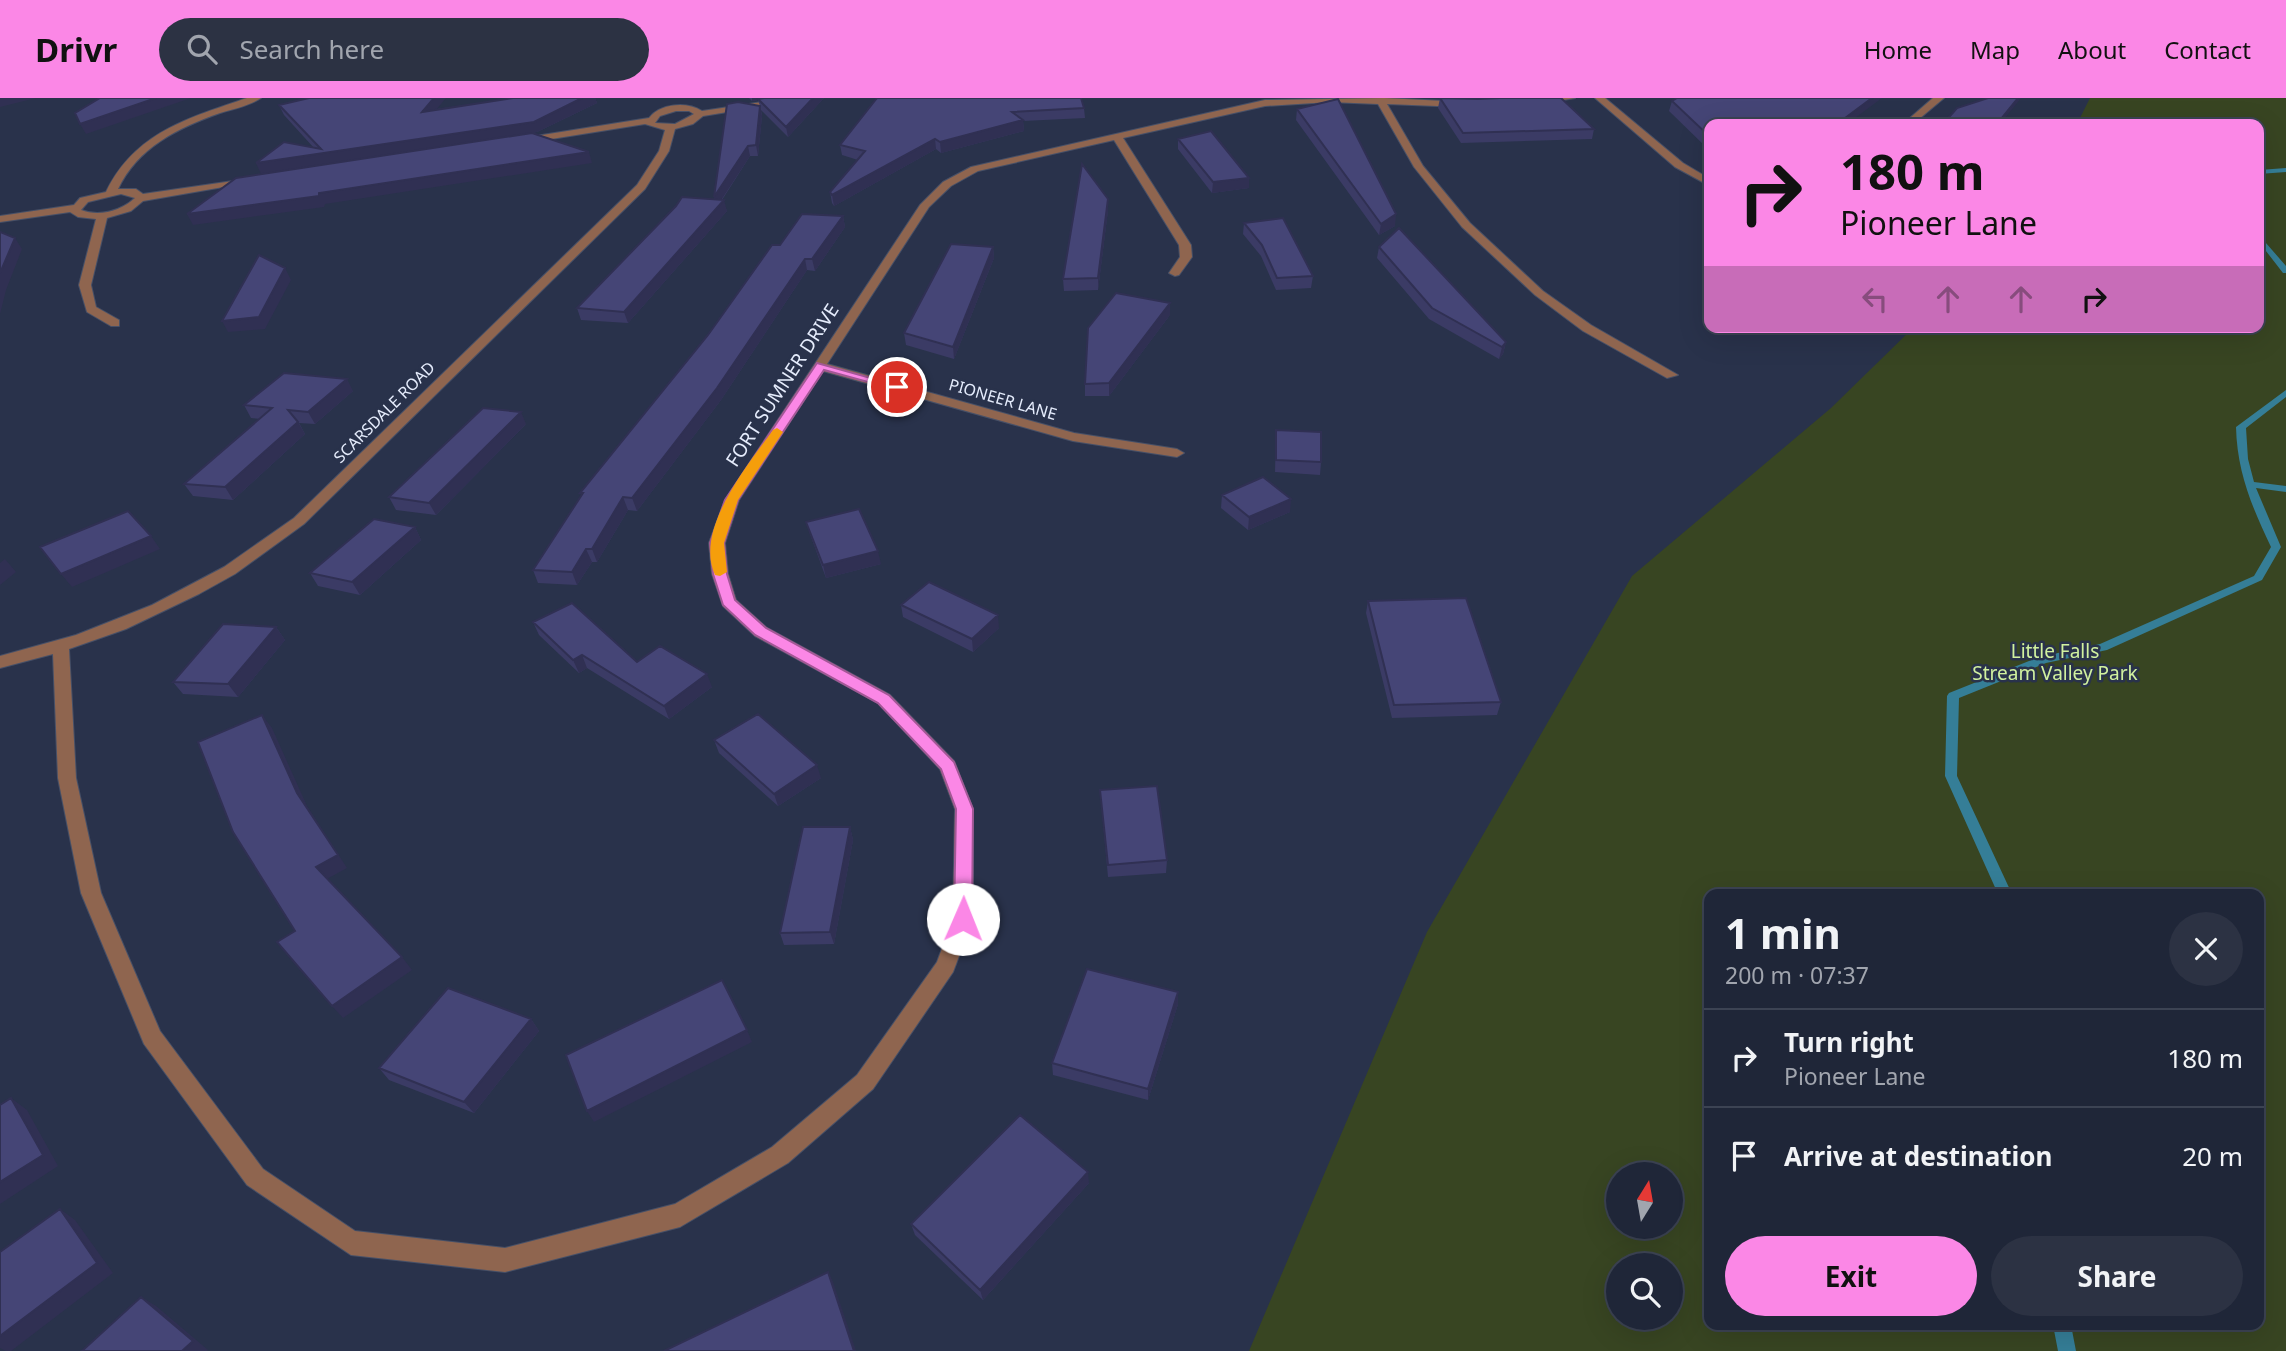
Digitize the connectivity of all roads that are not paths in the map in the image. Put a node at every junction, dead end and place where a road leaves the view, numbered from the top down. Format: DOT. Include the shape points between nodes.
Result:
graph roads {
  1 [pos="256,98"];
  2 [pos="807,98"];
  3 [pos="1570,98"];
  4 [pos="1600,98"];
  5 [pos="1939,98"];
  6 [pos="1238,100"];
  7 [pos="1380,100"];
  8 [pos="1524,102"];
  9 [pos="675,103"];
  10 [pos="1265,103"];
  11 [pos="1476,104"];
  12 [pos="700,114"];
  13 [pos="1914,119"];
  14 [pos="648,121"];
  15 [pos="671,127"];
  16 [pos="1117,137"];
  17 [pos="511,142"];
  18 [pos="264,179"];
  19 [pos="1704,180"];
  20 [pos="111,192"];
  21 [pos="140,198"];
  22 [pos="75,208"];
  23 [pos="102,215"];
  24 [pos="0,219"];
  25 [pos="1175,274"];
  26 [pos="115,323"];
  27 [pos="821,366"];
  28 [pos="1672,374"];
  29 [pos="1177,453"];
  30 [pos="61,648"];
  31 [pos="0,662"];
  1 -- 20 [label="street" via="179,127 149,144 128,161"];
  2 -- 12 [label="street"];
  3 -- 8 [label="street"];
  4 -- 19 [label="street" via="1679,165"];
  5 -- 13 [label="street"];
  6 -- 10 [label="street"];
  7 -- 10 [label="street, FORT SUMNER DRIVE"];
  7 -- 11 [label="street, FORT SUMNER DRIVE"];
  7 -- 28 [label="street" via="1419,167 1466,225 1539,293 1587,328"];
  9 -- 12 [label="street"];
  9 -- 14 [label="street"];
  10 -- 16 [label="street, FORT SUMNER DRIVE"];
  12 -- 15 [label="street"];
  14 -- 15 [label="street" via="652,126"];
  14 -- 17 [label="street"];
  15 -- 30 [label="street, SCARSDALE ROAD" via="664,151 641,187 299,521 251,559 181,600 128,625"];
  16 -- 25 [label="street" via="1185,245 1186,257"];
  16 -- 27 [label="street, FORT SUMNER DRIVE" via="1000,162 947,184 925,205"];
  18 -- 21 [label="street"];
  20 -- 21 [label="street" via="136,192"];
  20 -- 22 [label="street" via="84,200"];
  21 -- 23 [label="street" via="132,206"];
  22 -- 23 [label="street" via="78,214"];
  22 -- 24 [label="street"];
  23 -- 26 [label="street" via="85,285 91,309"];
  27 -- 29 [label="street, PIONEER LANE" via="1073,437"];
  27 -- 30 [label="street, FORT SUMNER DRIVE" via="732,500 717,543 720,574 729,602 761,632 884,699 948,766 964,809 963,919 946,966 865,1082 780,1155 680,1215 505,1261 351,1243 255,1177 152,1037 91,892 66,778"];
  30 -- 31 [label="street, SCARSDALE ROAD"];
}
